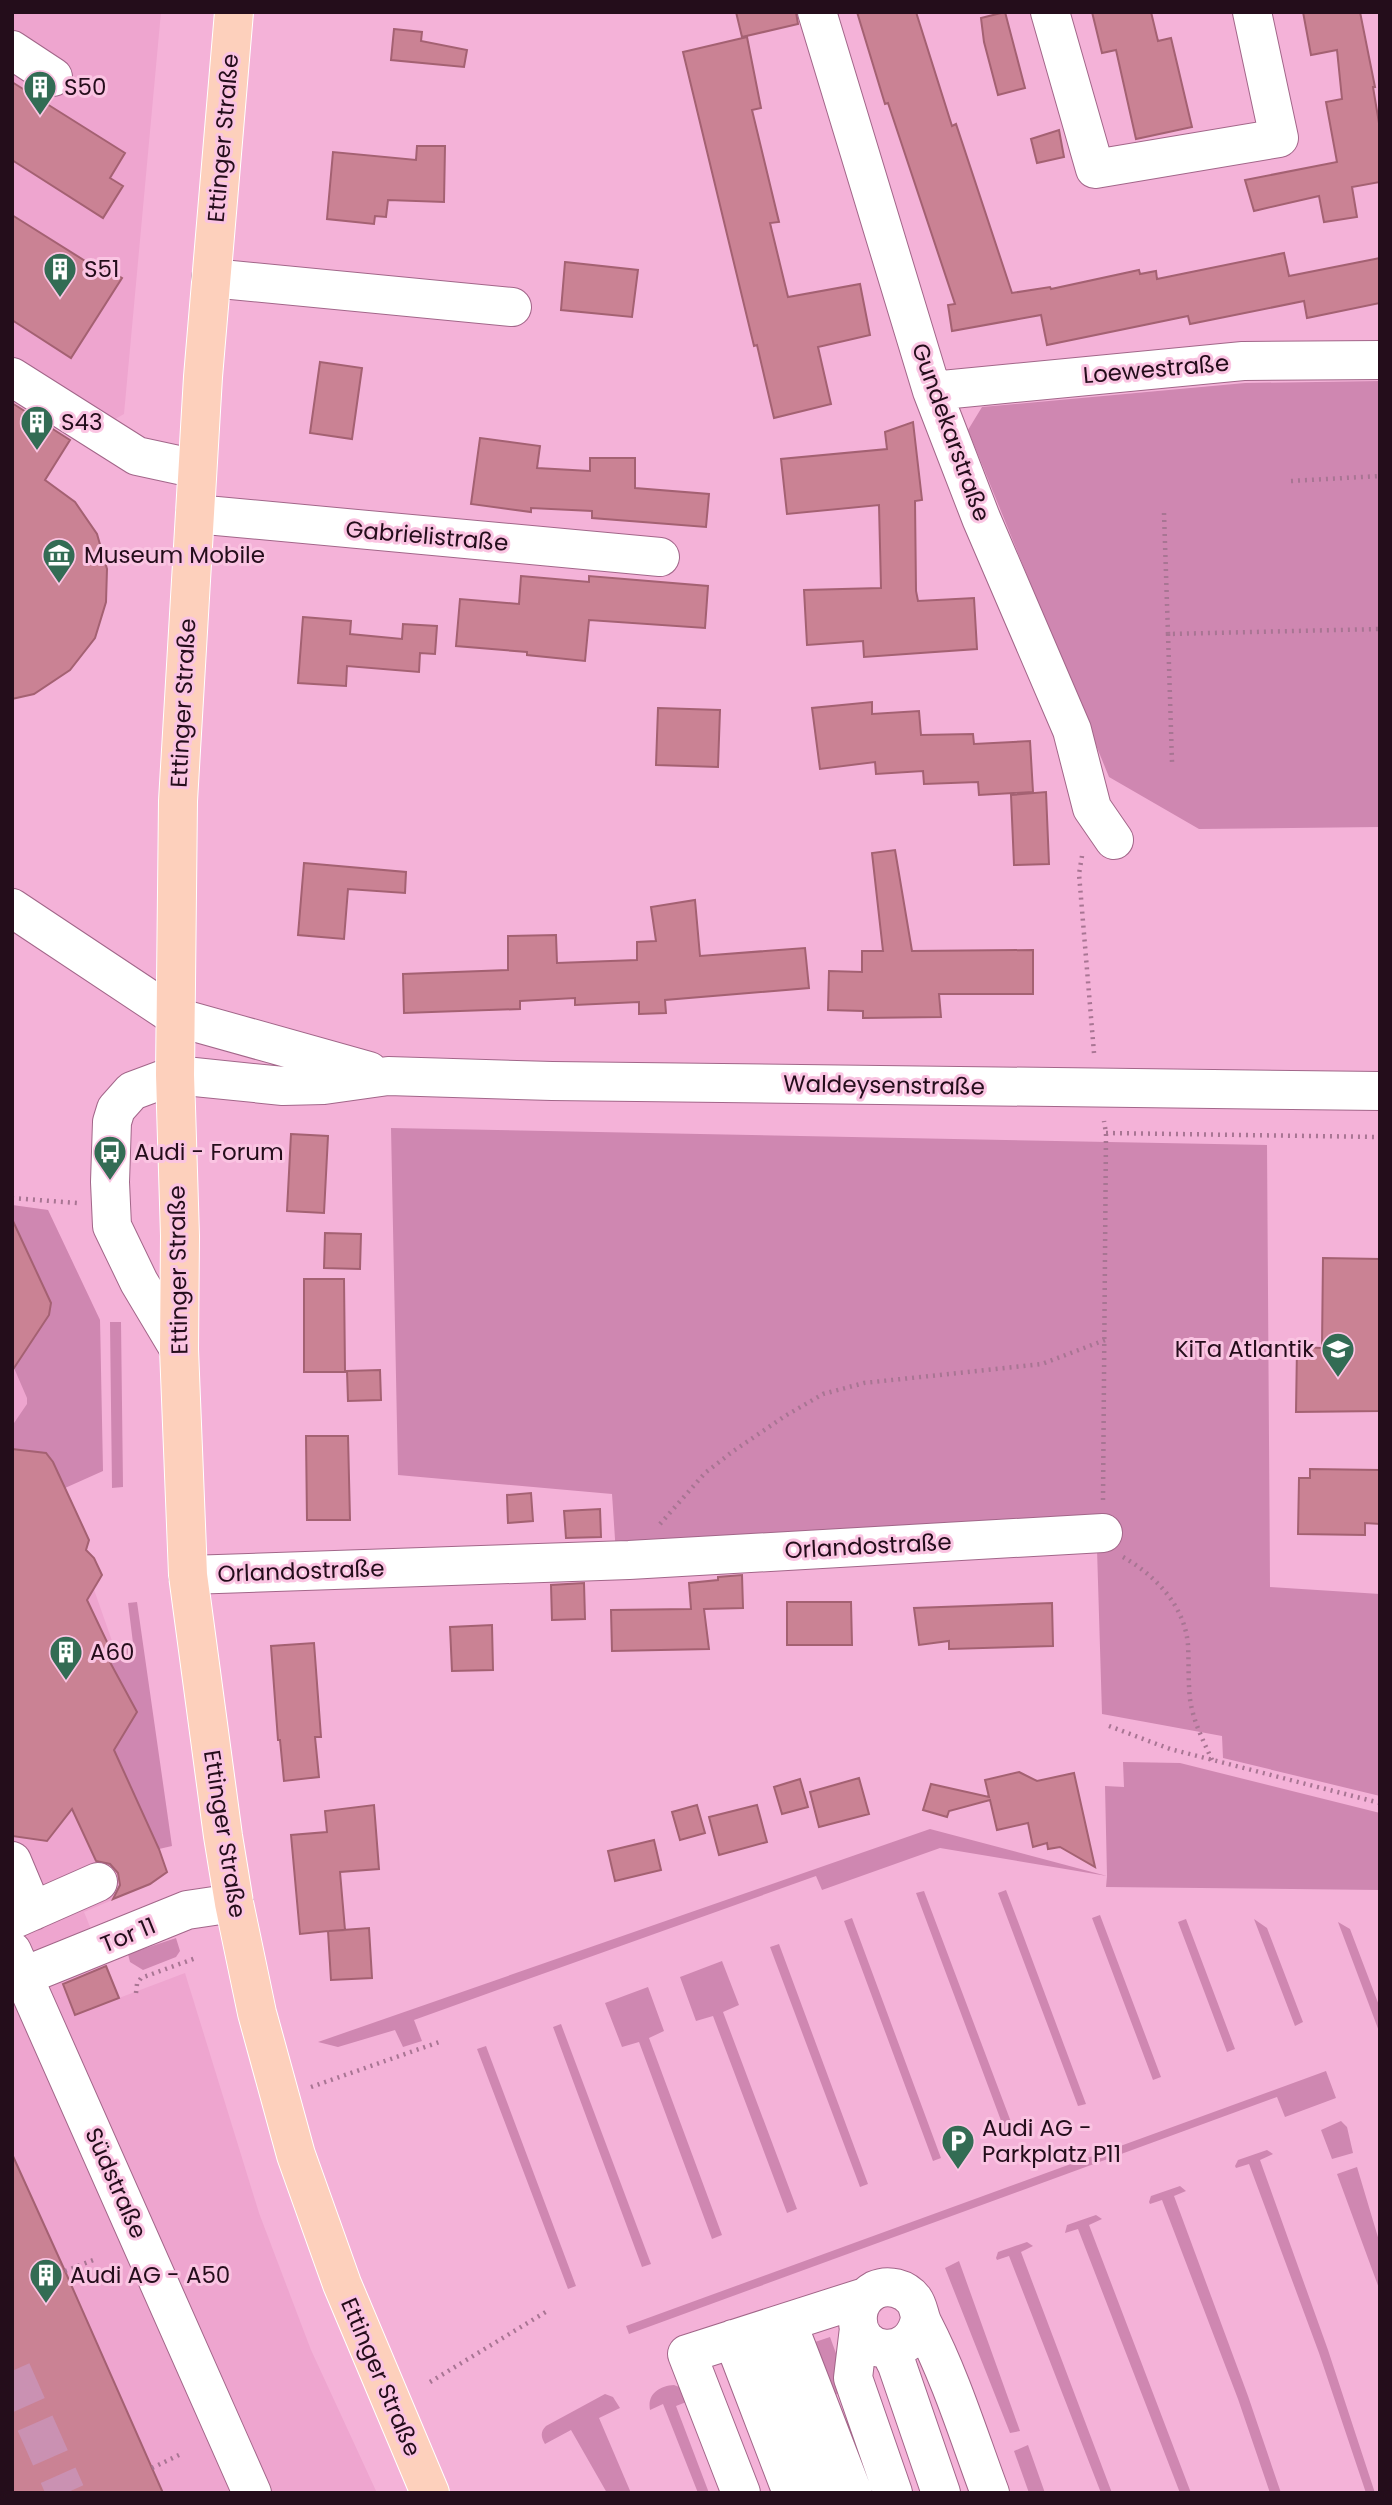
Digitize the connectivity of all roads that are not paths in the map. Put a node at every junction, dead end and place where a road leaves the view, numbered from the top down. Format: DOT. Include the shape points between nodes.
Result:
graph roads {
  1 [pos="234,12"];
  2 [pos="817,12"];
  3 [pos="1050,12"];
  4 [pos="1252,12"];
  5 [pos="12,50"];
  6 [pos="53,77"];
  7 [pos="211,278"];
  8 [pos="512,307"];
  9 [pos="1380,360"];
  10 [pos="12,377"];
  11 [pos="932,391"];
  12 [pos="197,469"];
  13 [pos="194,514"];
  14 [pos="660,557"];
  15 [pos="1114,840"];
  16 [pos="12,908"];
  17 [pos="176,1017"];
  18 [pos="175,1075"];
  19 [pos="388,1076"];
  20 [pos="1380,1091"];
  21 [pos="179,1349"];
  22 [pos="1109,1542"];
  23 [pos="188,1575"];
  24 [pos="12,1861"];
  25 [pos="98,1882"];
  26 [pos="234,1903"];
  27 [pos="23,1915"];
  28 [pos="18,1963"];
  29 [pos="775,2326"];
  30 [pos="884,2331"];
  31 [pos="250,2492"];
  32 [pos="430,2493"];
  33 [pos="740,2493"];
  34 [pos="792,2493"];
  35 [pos="823,2493"];
  36 [pos="853,2493"];
  37 [pos="893,2493"];
  38 [pos="917,2493"];
  39 [pos="941,2493"];
  40 [pos="990,2493"];
  1 -- 7 [label="main road, Ettinger Straße"];
  2 -- 11 [label="street, Gundekarstraße"];
  3 -- 4 [label="street" via="1095,169 1279,138"];
  5 -- 6 [label="street"];
  7 -- 8 [label="street"];
  7 -- 12 [label="main road, Ettinger Straße"];
  9 -- 11 [label="street, Loewestraße" via="1243,361"];
  10 -- 12 [label="street" via="137,456"];
  11 -- 15 [label="street, Gundekarstraße" via="1072,730 1092,808"];
  12 -- 13 [label="main road, Ettinger Straße"];
  13 -- 14 [label="street, Gabrielistraße"];
  13 -- 17 [label="main road, Ettinger Straße" via="178,801"];
  16 -- 17 [label="street, Waldeysenstraße"];
  17 -- 18 [label="main road, Ettinger Straße"];
  17 -- 19 [label="street, Waldeysenstraße"];
  18 -- 19 [label="street, Waldeysenstraße" via="283,1086"];
  18 -- 21 [label="main road, Ettinger Straße"];
  18 -- 21 [label="street" via="132,1091 117,1109 112,1122 110,1182 112,1226"];
  19 -- 20 [label="street, Waldeysenstraße"];
  21 -- 23 [label="main road, Ettinger Straße"];
  22 -- 23 [label="street, Orlandostraße"];
  23 -- 26 [label="main road, Ettinger Straße"];
  24 -- 27 [label="street"];
  25 -- 27 [label="street"];
  26 -- 28 [label="street, Tor 11" via="187,1910"];
  26 -- 32 [label="main road, Ettinger Straße" via="257,2013 296,2155 342,2284"];
  28 -- 31 [label="street, Südstraße"];
  29 -- 30 [label="street"];
  29 -- 33 [label="street" via="687,2354"];
  29 -- 34 [label="street"];
  29 -- 35 [label="street"];
  29 -- 36 [label="street"];
  30 -- 37 [label="street" via="853,2378"];
  30 -- 38 [label="street" via="877,2375"];
  30 -- 39 [label="street"];
  30 -- 40 [label="street" via="926,2363 952,2392"];
}
